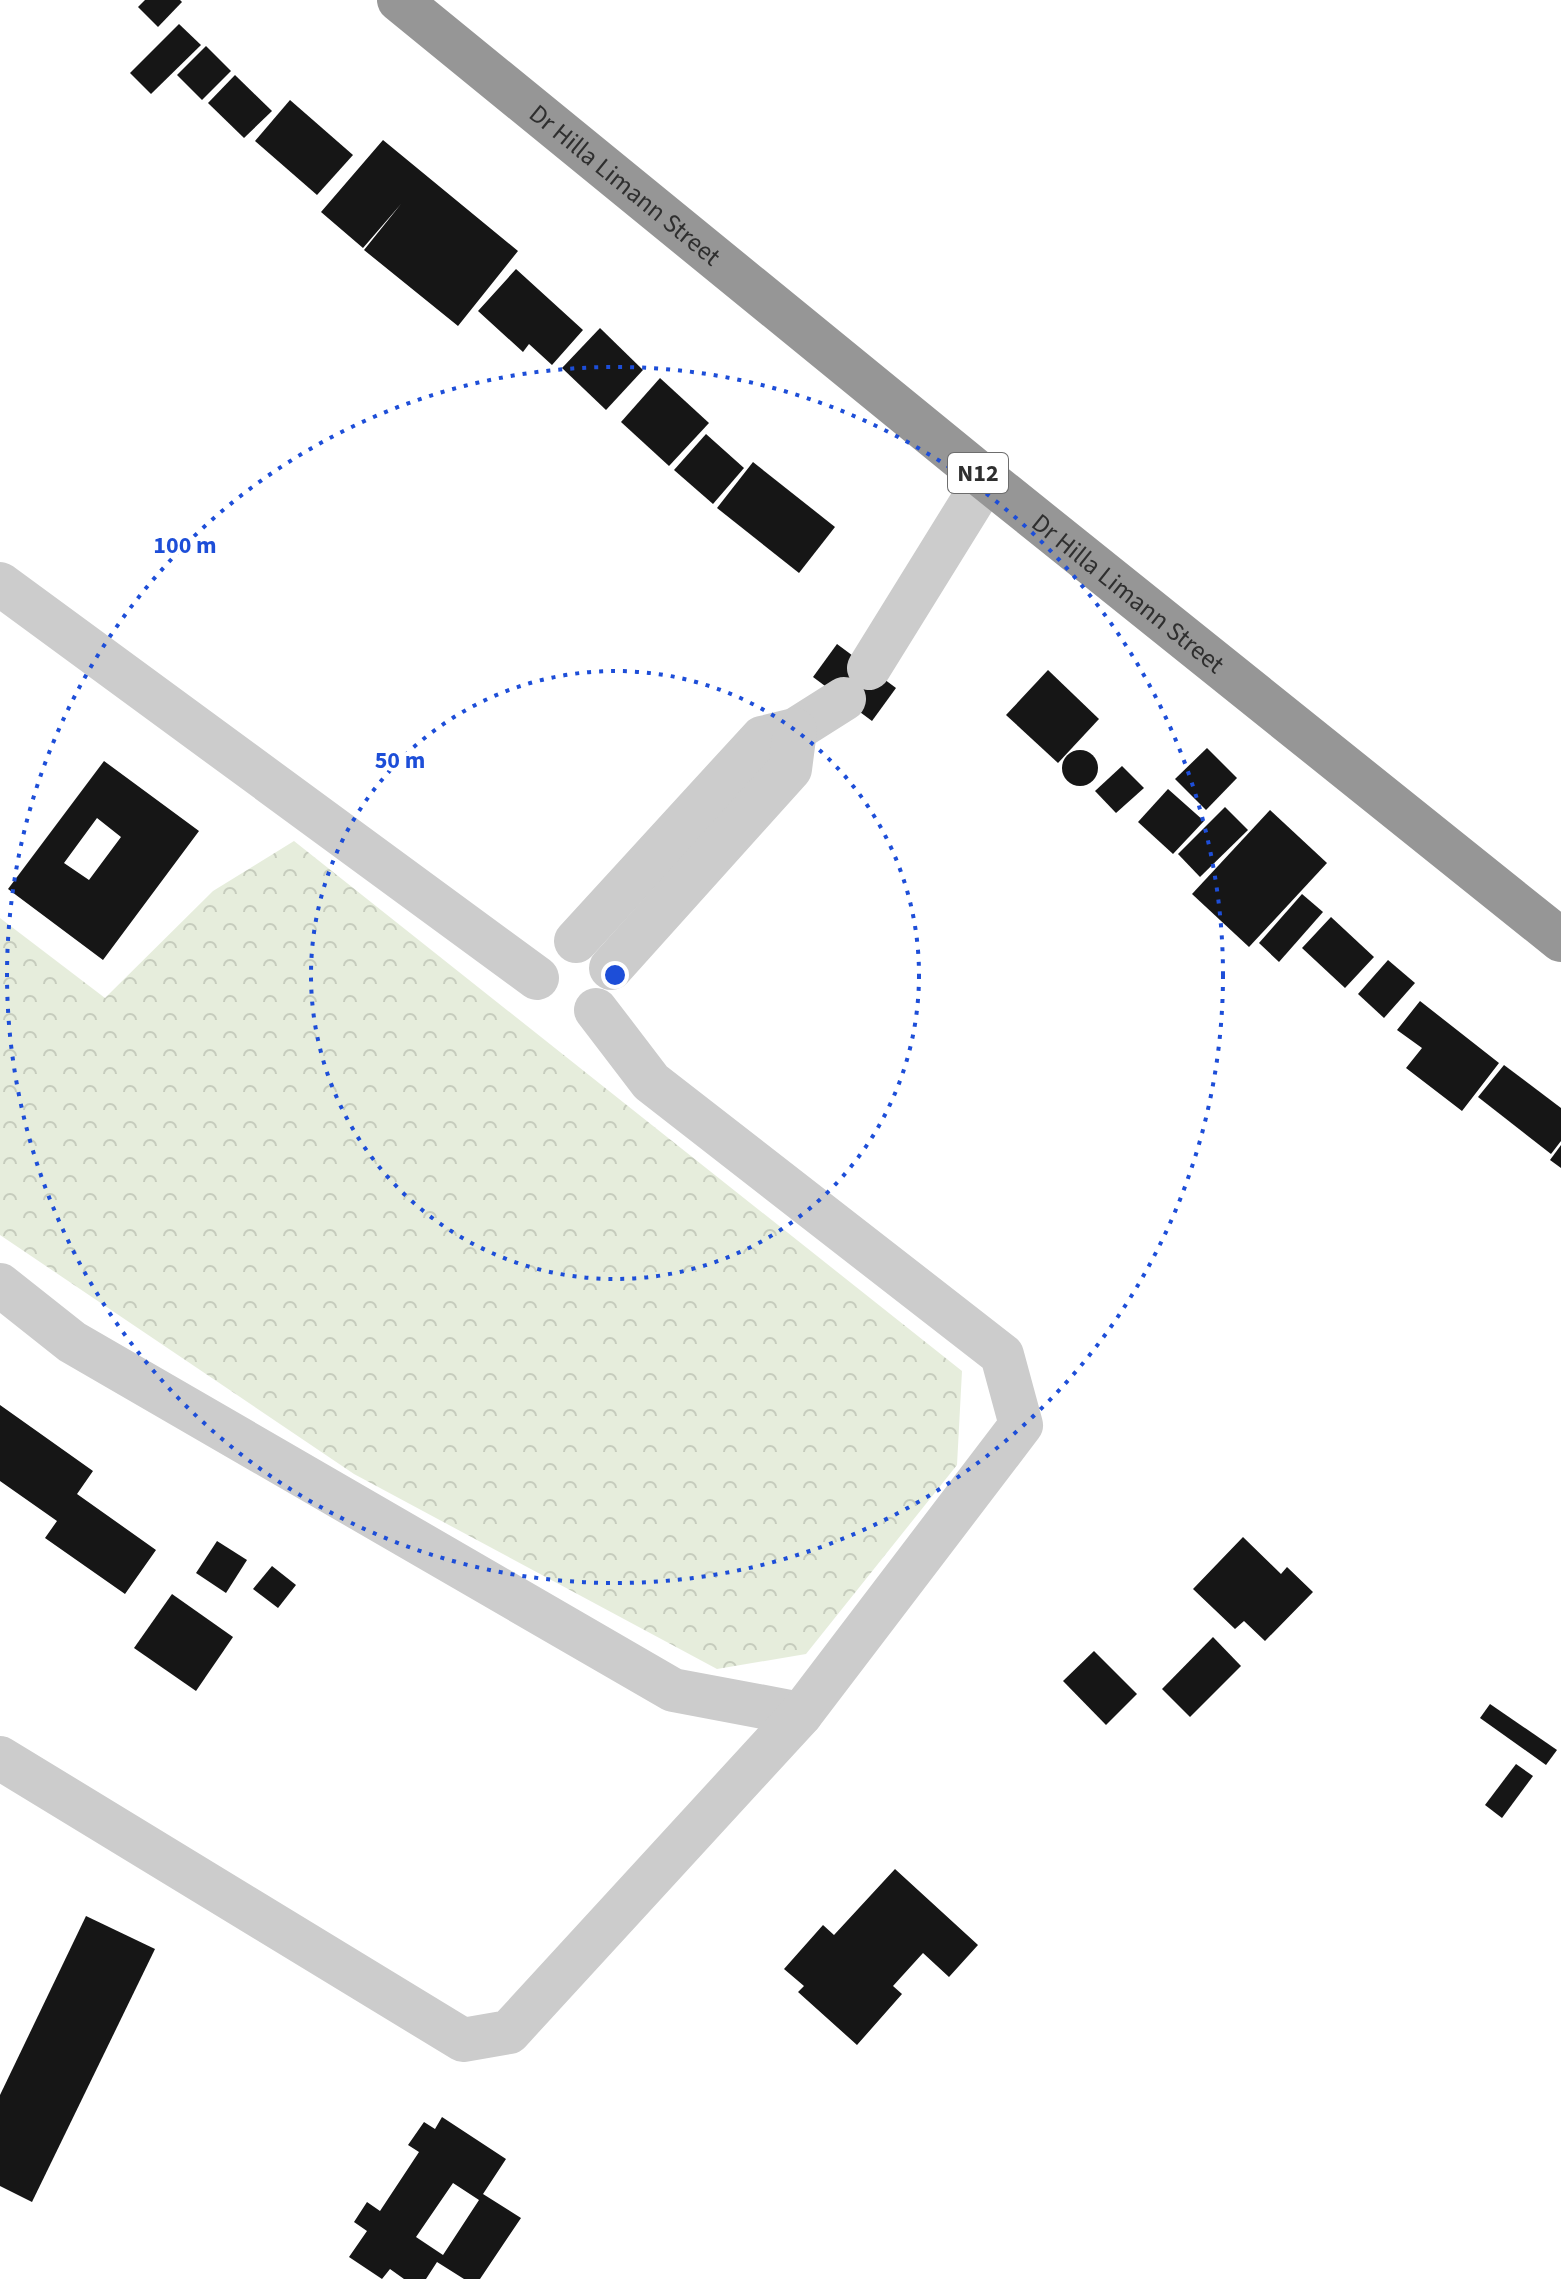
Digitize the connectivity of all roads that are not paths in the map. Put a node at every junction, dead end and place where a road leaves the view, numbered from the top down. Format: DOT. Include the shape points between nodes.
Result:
graph roads {
  1 [pos="399,0"];
  2 [pos="986,479"];
  3 [pos="0,584"];
  4 [pos="795,730"];
  5 [pos="1561,940"];
  6 [pos="576,941"];
  7 [pos="611,968"];
  8 [pos="537,978"];
  9 [pos="596,1010"];
  10 [pos="0,1285"];
  11 [pos="801,1714"];
  12 [pos="0,1758"];
  1 -- 2 [label="highway, Dr Hilla Limann Street / N12"];
  2 -- 4 [label="lane" via="856,684"];
  2 -- 5 [label="highway, Dr Hilla Limann Street / N12"];
  3 -- 8 [label="lane"];
  4 -- 6 [label="lane" via="762,738"];
  4 -- 7 [label="lane" via="790,769"];
  6 -- 7 [label="lane" via="598,949"];
  6 -- 8 [label="lane" via="554,948"];
  7 -- 9 [label="lane" via="610,992"];
  8 -- 9 [label="lane" via="538,990 551,1009 574,1016"];
  9 -- 11 [label="lane" via="651,1082 1002,1355 1021,1425"];
  10 -- 11 [label="lane" via="72,1342 673,1690"];
  11 -- 12 [label="lane" via="509,2032 463,2040"];
}
